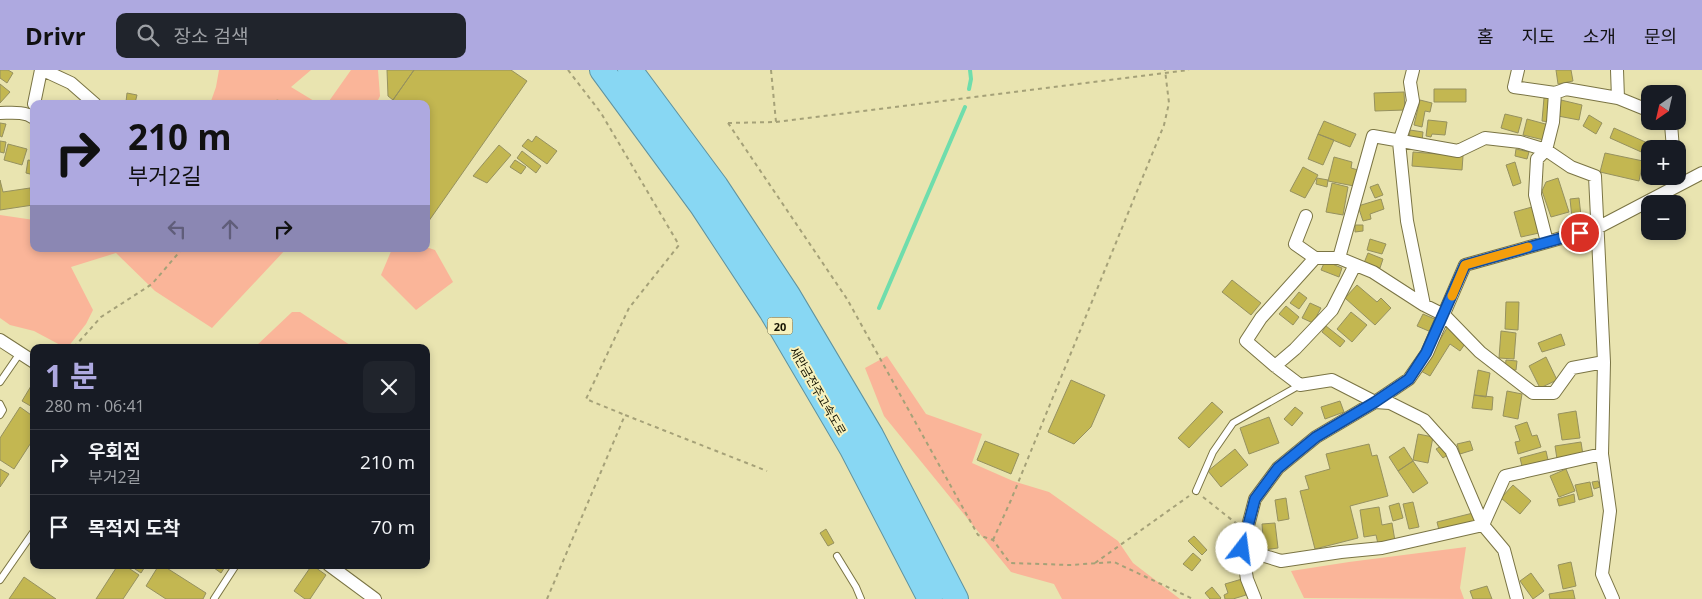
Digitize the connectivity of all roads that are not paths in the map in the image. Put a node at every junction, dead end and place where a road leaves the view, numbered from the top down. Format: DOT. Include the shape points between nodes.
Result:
graph roads {
  1 [pos="42,70"];
  2 [pos="602,70"];
  3 [pos="630,70"];
  4 [pos="1413,70"];
  5 [pos="1518,70"];
  6 [pos="1616,70"];
  7 [pos="1556,94"];
  8 [pos="1618,98"];
  9 [pos="35,100"];
  10 [pos="89,100"];
  11 [pos="1641,108"];
  12 [pos="30,111"];
  13 [pos="0,113"];
  14 [pos="1399,142"];
  15 [pos="1546,150"];
  16 [pos="1702,173"];
  17 [pos="1667,185"];
  18 [pos="1666,190"];
  19 [pos="1306,216"];
  20 [pos="1597,228"];
  21 [pos="1547,242"];
  22 [pos="1315,258"];
  23 [pos="1339,258"];
  24 [pos="1355,265"];
  25 [pos="1424,305"];
  26 [pos="1444,315"];
  27 [pos="0,340"];
  28 [pos="20,353"];
  29 [pos="30,359"];
  30 [pos="1604,362"];
  31 [pos="1275,366"];
  32 [pos="0,382"];
  33 [pos="1300,385"];
  34 [pos="1375,402"];
  35 [pos="0,404"];
  36 [pos="0,415"];
  37 [pos="1602,454"];
  38 [pos="1196,492"];
  39 [pos="1483,525"];
  40 [pos="30,537"];
  41 [pos="1242,549"];
  42 [pos="837,556"];
  43 [pos="233,569"];
  44 [pos="335,569"];
  45 [pos="0,580"];
  46 [pos="214,599"];
  47 [pos="376,599"];
  48 [pos="861,599"];
  49 [pos="930,599"];
  50 [pos="956,599"];
  51 [pos="1255,599"];
  52 [pos="1517,599"];
  53 [pos="1613,599"];
  1 -- 9 [label="street"];
  1 -- 10 [label="street" via="70,83"];
  2 -- 49 [label="highway, 새만금전주고속도로 / 20" via="702,206 771,311 852,449"];
  3 -- 50 [label="highway, 새만금전주고속도로 / 20" via="716,186 788,295 871,434"];
  4 -- 14 [label="street" via="1410,82 1413,101"];
  5 -- 7 [label="street" via="1514,87"];
  6 -- 8 [label="street"];
  7 -- 8 [label="street" via="1566,88"];
  7 -- 15 [label="street"];
  8 -- 11 [label="street"];
  12 -- 13 [label="street"];
  14 -- 15 [label="street" via="1458,151 1485,138 1520,142"];
  14 -- 23 [label="street" via="1373,136"];
  14 -- 25 [label="street" via="1407,220"];
  15 -- 20 [label="street" via="1570,167 1595,176"];
  15 -- 21 [label="street" via="1537,159 1535,195"];
  16 -- 18 [label="street"];
  17 -- 18 [label="street"];
  18 -- 20 [label="street"];
  19 -- 22 [label="street" via="1295,244"];
  20 -- 21 [label="street"];
  20 -- 30 [label="street"];
  21 -- 26 [label="street" via="1465,265"];
  22 -- 23 [label="street"];
  22 -- 31 [label="street" via="1261,318 1246,341"];
  23 -- 24 [label="street"];
  24 -- 25 [label="street" via="1373,272"];
  24 -- 31 [label="street" via="1332,310"];
  25 -- 26 [label="street"];
  26 -- 30 [label="street" via="1480,352 1533,393 1554,393 1572,368"];
  26 -- 34 [label="street" via="1409,379"];
  27 -- 28 [label="street"];
  28 -- 29 [label="street"];
  28 -- 32 [label="lane"];
  30 -- 37 [label="street"];
  31 -- 33 [label="street"];
  33 -- 34 [label="street" via="1332,380"];
  33 -- 38 [label="lane" via="1234,423 1213,452"];
  34 -- 39 [label="street" via="1390,404 1424,420 1452,450"];
  34 -- 41 [label="street" via="1316,437 1278,468 1255,499"];
  35 -- 36 [label="lane" via="3,410"];
  37 -- 39 [label="street" via="1505,476"];
  37 -- 53 [label="street" via="1610,511 1602,574"];
  39 -- 41 [label="street" via="1382,548 1281,561"];
  39 -- 52 [label="street" via="1504,550"];
  40 -- 45 [label="lane"];
  41 -- 51 [label="street" via="1247,579"];
  42 -- 48 [label="lane"];
  43 -- 46 [label="lane"];
  44 -- 47 [label="street"];
}
